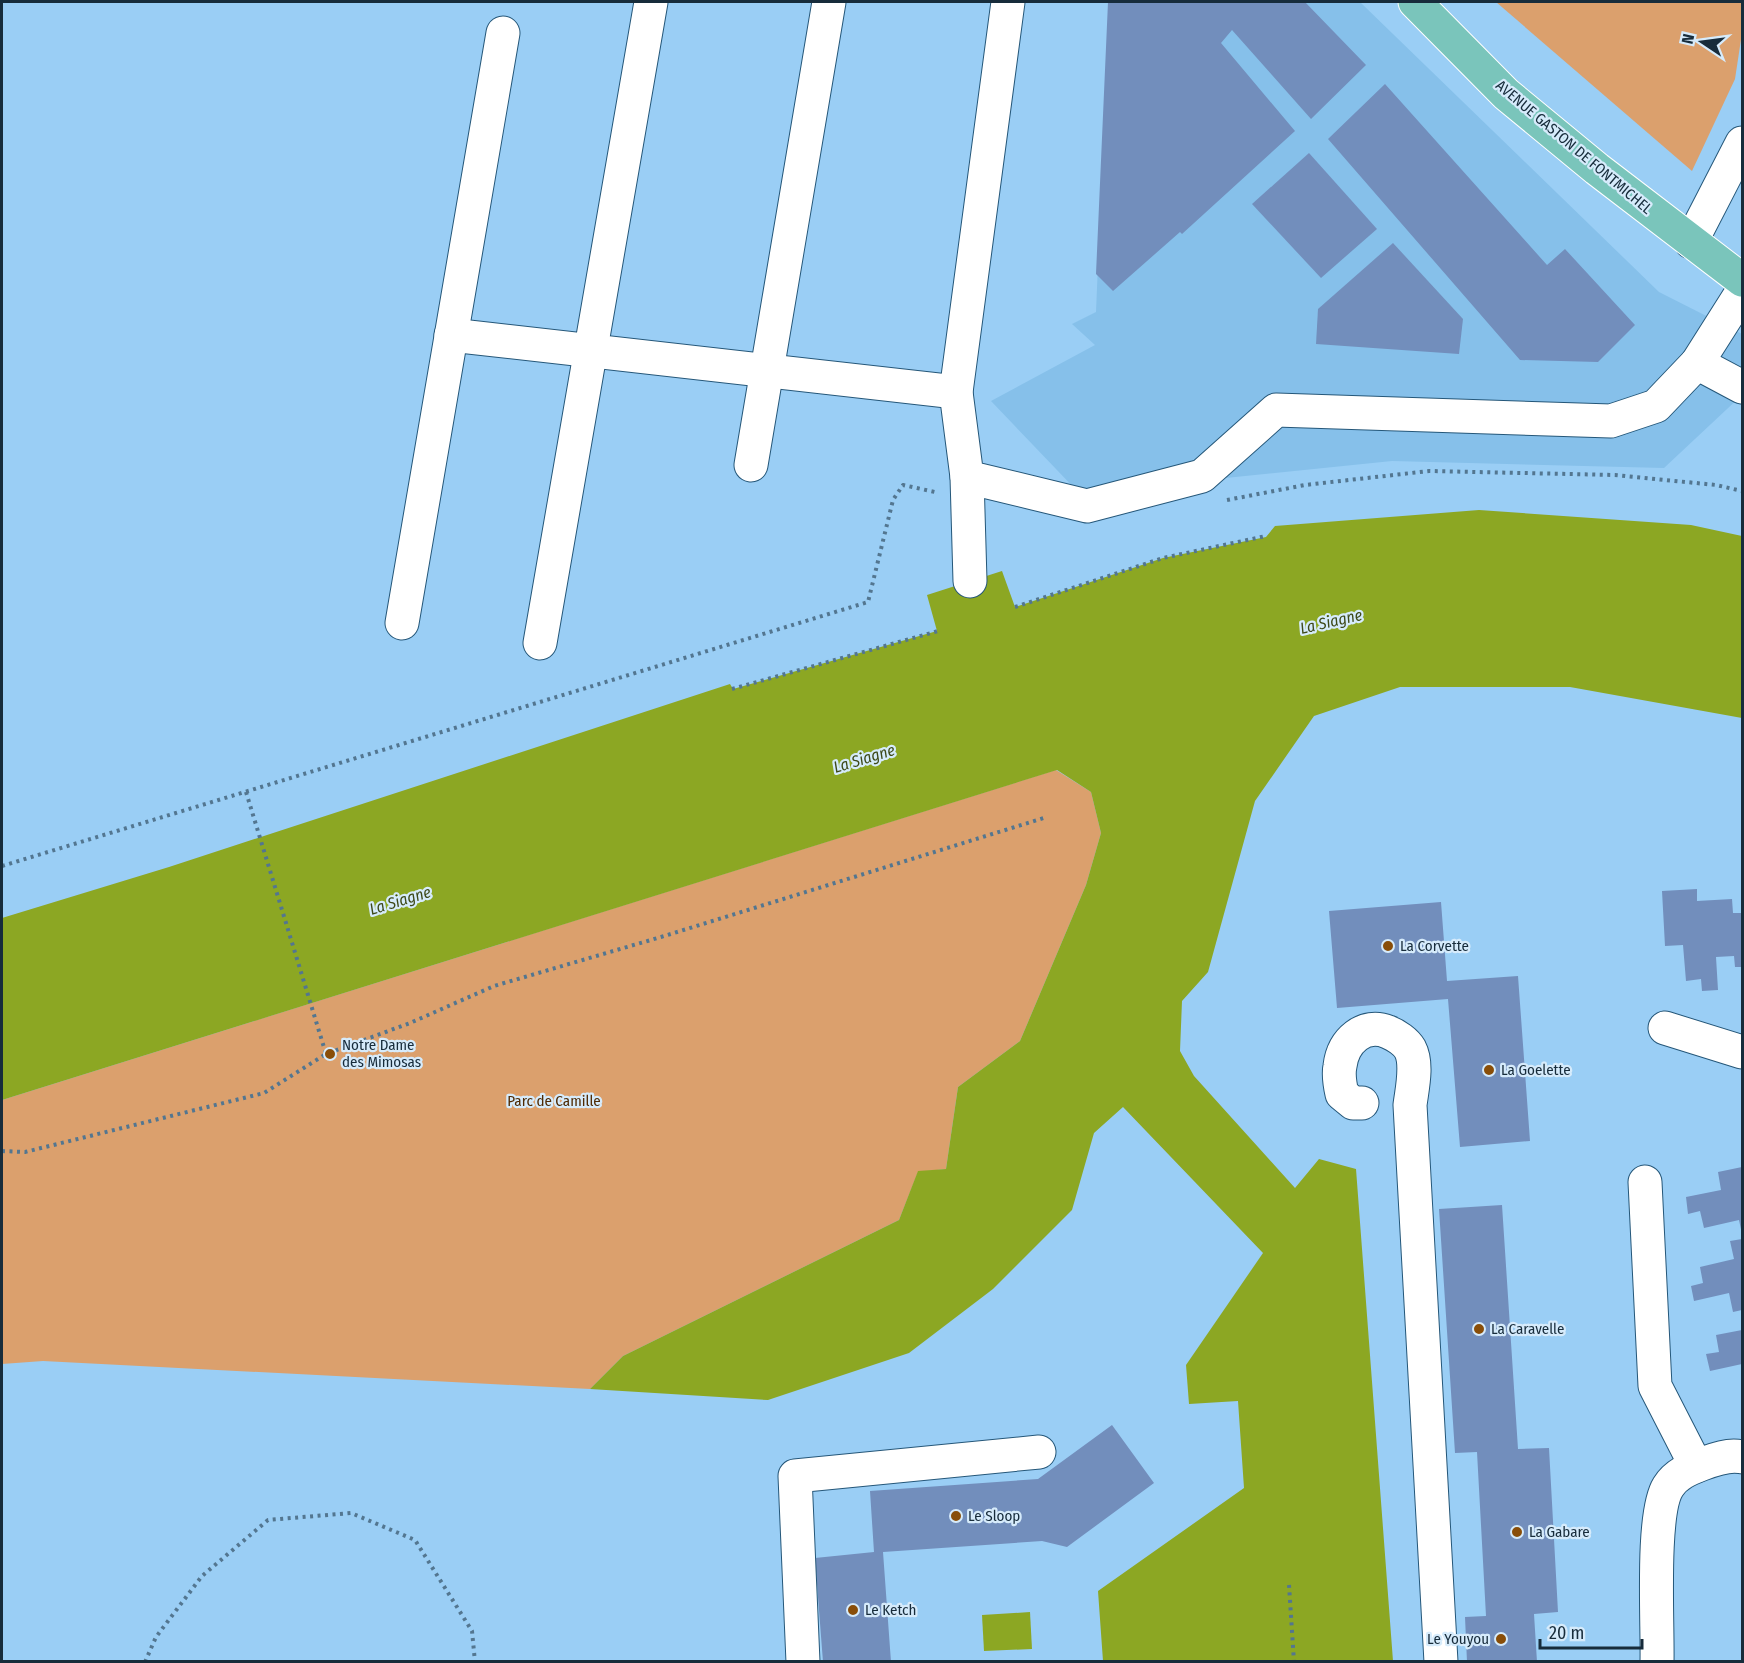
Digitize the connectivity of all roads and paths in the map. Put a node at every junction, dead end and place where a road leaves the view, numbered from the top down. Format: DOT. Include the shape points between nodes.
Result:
graph roads {
  1 [pos="651,2"];
  2 [pos="829,2"];
  3 [pos="1008,2"];
  4 [pos="1415,2"];
  5 [pos="503,33"];
  6 [pos="1743,143"];
  7 [pos="1691,242"];
  8 [pos="1743,280"];
  9 [pos="1743,292"];
  10 [pos="451,335"];
  11 [pos="590,350"];
  12 [pos="1697,363"];
  13 [pos="768,371"];
  14 [pos="1743,387"];
  15 [pos="956,392"];
  16 [pos="752,465"];
  17 [pos="968,477"];
  18 [pos="1266,537"];
  19 [pos="969,581"];
  20 [pos="1015,607"];
  21 [pos="402,623"];
  22 [pos="938,631"];
  23 [pos="540,643"];
  24 [pos="732,689"];
  25 [pos="1047,817"];
  26 [pos="2,866"];
  27 [pos="1665,1028"];
  28 [pos="1743,1052"];
  29 [pos="326,1054"];
  30 [pos="1362,1102"];
  31 [pos="2,1151"];
  32 [pos="1646,1182"];
  33 [pos="1039,1452"];
  34 [pos="1743,1457"];
  35 [pos="1696,1466"];
  36 [pos="1289,1585"];
  37 [pos="145,1662"];
  38 [pos="475,1662"];
  39 [pos="803,1662"];
  40 [pos="1294,1662"];
  41 [pos="1441,1662"];
  42 [pos="1657,1662"];
  1 -- 11 [label="street"];
  2 -- 13 [label="street"];
  3 -- 15 [label="street"];
  4 -- 7 [label="main road, AVENUE GASTON DE FONTMICHEL" via="1506,94"];
  5 -- 10 [label="street"];
  6 -- 7 [label="street"];
  7 -- 8 [label="main road, AVENUE GASTON DE FONTMICHEL"];
  9 -- 12 [label="street"];
  10 -- 11 [label="street"];
  10 -- 21 [label="street"];
  11 -- 13 [label="street"];
  11 -- 23 [label="street"];
  12 -- 14 [label="street"];
  12 -- 17 [label="street" via="1656,406 1611,421 1276,410 1202,476 1087,506"];
  13 -- 15 [label="street"];
  13 -- 16 [label="street"];
  15 -- 17 [label="street"];
  17 -- 19 [label="street"];
  18 -- 20 [label="path" via="1163,558"];
  22 -- 24 [label="path"];
  25 -- 29 [label="path" via="494,986"];
  26 -- 29 [label="path" via="246,792"];
  27 -- 28 [label="street"];
  29 -- 31 [label="path" via="264,1093 25,1152"];
  30 -- 41 [label="street" via="1353,1103 1342,1094 1343,1052 1353,1037 1363,1031 1391,1033 1411,1050 1414,1068 1410,1105"];
  32 -- 35 [label="street" via="1655,1386"];
  33 -- 39 [label="street" via="795,1476"];
  34 -- 35 [label="street" via="1724,1457"];
  35 -- 42 [label="street" via="1685,1470 1668,1486 1661,1508"];
  36 -- 40 [label="path"];
  37 -- 38 [label="path" via="156,1637 202,1576 268,1520 351,1513 415,1540 472,1631"];
}
